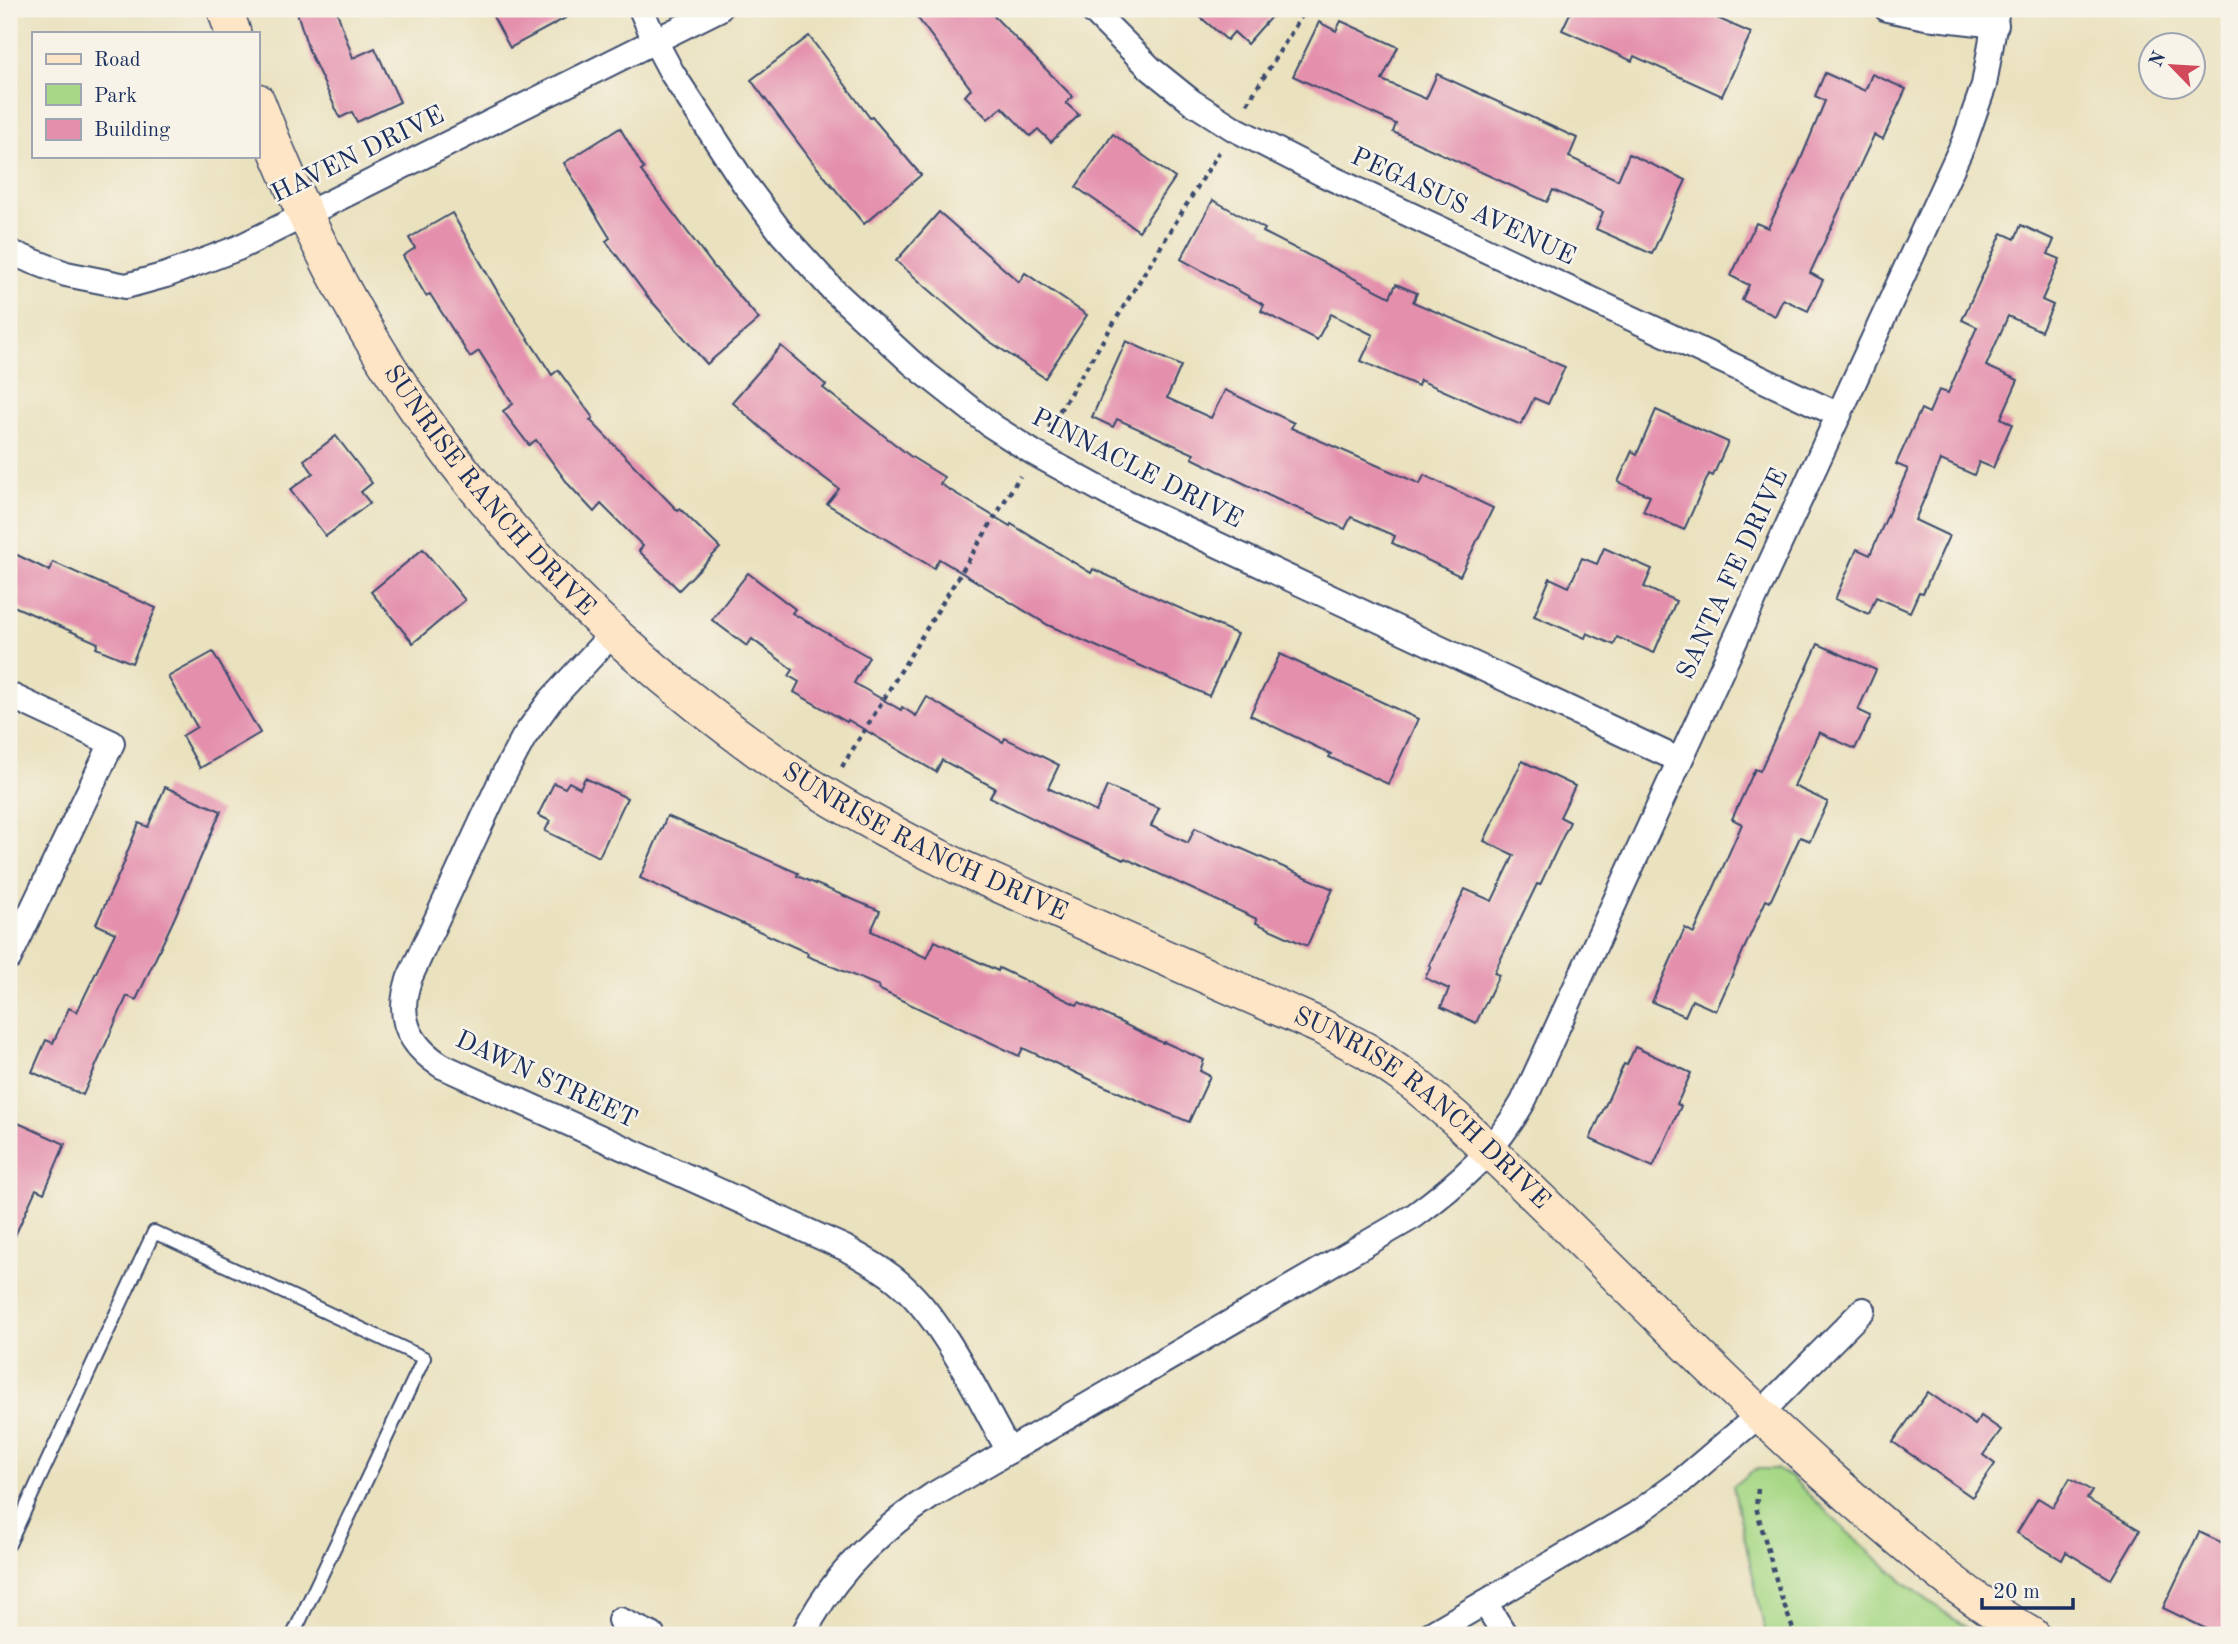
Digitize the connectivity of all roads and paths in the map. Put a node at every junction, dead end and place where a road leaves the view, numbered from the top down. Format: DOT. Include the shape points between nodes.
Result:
graph roads {
  1 [pos="225,9"];
  2 [pos="641,9"];
  3 [pos="719,9"];
  4 [pos="1091,9"];
  5 [pos="1306,9"];
  6 [pos="1888,9"];
  7 [pos="1996,17"];
  8 [pos="233,32"];
  9 [pos="654,41"];
  10 [pos="1247,104"];
  11 [pos="259,106"];
  12 [pos="1219,151"];
  13 [pos="306,214"];
  14 [pos="9,252"];
  15 [pos="1839,415"];
  16 [pos="1049,428"];
  17 [pos="1020,476"];
  18 [pos="613,633"];
  19 [pos="9,695"];
  20 [pos="1679,760"];
  21 [pos="841,768"];
  22 [pos="9,958"];
  23 [pos="1490,1151"];
  24 [pos="1863,1310"];
  25 [pos="1759,1415"];
  26 [pos="1009,1451"];
  27 [pos="1758,1489"];
  28 [pos="9,1544"];
  29 [pos="1485,1602"];
  30 [pos="620,1620"];
  31 [pos="293,1635"];
  32 [pos="652,1635"];
  33 [pos="803,1635"];
  34 [pos="1429,1635"];
  35 [pos="1504,1635"];
  36 [pos="1795,1635"];
  37 [pos="2032,1635"];
  1 -- 8 [label="street"];
  2 -- 9 [label="street, PINNACLE DRIVE"];
  3 -- 9 [label="street, HAVEN DRIVE"];
  4 -- 15 [label="street, PEGASUS AVENUE" via="1151,69 1233,128"];
  5 -- 10 [label="path"];
  6 -- 7 [label="street" via="1926,17"];
  7 -- 15 [label="street, SANTA FE DRIVE" via="1984,85 1964,142"];
  9 -- 13 [label="street, HAVEN DRIVE"];
  9 -- 20 [label="street, PINNACLE DRIVE" via="687,98 783,235 833,290 912,363 992,426 1109,494"];
  11 -- 13 [label="street, SUNRISE RANCH DRIVE"];
  12 -- 16 [label="path"];
  13 -- 14 [label="street, HAVEN DRIVE" via="238,248 126,286 66,274"];
  13 -- 18 [label="street, SUNRISE RANCH DRIVE" via="378,349 453,459 521,539"];
  15 -- 20 [label="street, SANTA FE DRIVE"];
  17 -- 21 [label="path"];
  18 -- 23 [label="street, SUNRISE RANCH DRIVE" via="724,724 825,795 957,866 1287,1011 1367,1051 1412,1082"];
  18 -- 26 [label="street, DAWN STREET" via="550,701 502,778 410,977 404,1006 410,1034 423,1052 442,1066 872,1263 920,1303 940,1329"];
  19 -- 22 [label="street" via="112,743"];
  20 -- 23 [label="street, SANTA FE DRIVE" via="1523,1102"];
  23 -- 25 [label="street, SUNRISE RANCH DRIVE"];
  23 -- 26 [label="street, SANTA FE DRIVE" via="1415,1216"];
  24 -- 25 [label="street"];
  25 -- 29 [label="street" via="1636,1514"];
  25 -- 37 [label="street, SUNRISE RANCH DRIVE" via="1939,1573"];
  26 -- 33 [label="street, SANTA FE DRIVE" via="905,1513 879,1535 832,1587"];
  27 -- 36 [label="path" via="1756,1507"];
  28 -- 31 [label="lane" via="154,1232 424,1358"];
  29 -- 34 [label="street"];
  29 -- 35 [label="street"];
  30 -- 32 [label="street"];
}
